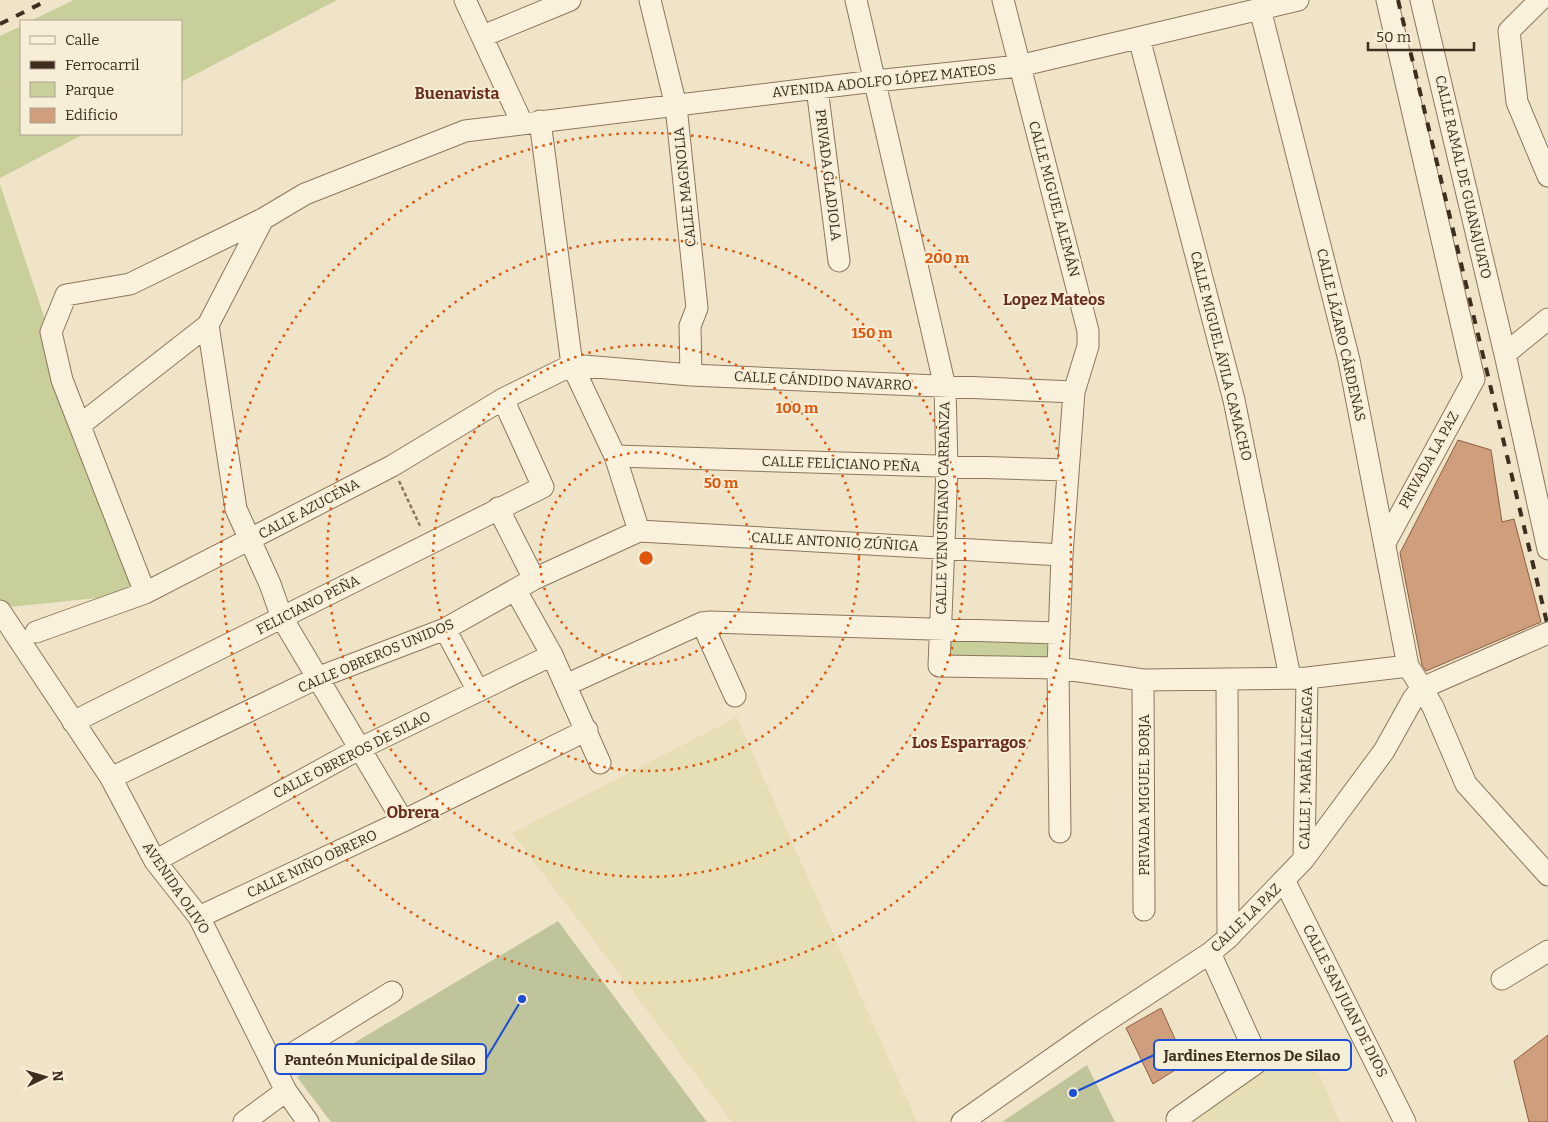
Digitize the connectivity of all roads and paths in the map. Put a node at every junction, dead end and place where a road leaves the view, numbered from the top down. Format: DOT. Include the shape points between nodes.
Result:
graph roads {
  1 [pos="465,0"];
  2 [pos="570,0"];
  3 [pos="650,0"];
  4 [pos="856,0"];
  5 [pos="1003,0"];
  6 [pos="1298,0"];
  7 [pos="1387,0"];
  8 [pos="1421,0"];
  9 [pos="1540,0"];
  10 [pos="1260,9"];
  11 [pos="483,36"];
  12 [pos="1140,38"];
  13 [pos="1019,66"];
  14 [pos="874,81"];
  15 [pos="817,88"];
  16 [pos="676,106"];
  17 [pos="531,122"];
  18 [pos="1548,176"];
  19 [pos="263,219"];
  20 [pos="839,261"];
  21 [pos="1548,319"];
  22 [pos="208,325"];
  23 [pos="1505,354"];
  24 [pos="572,365"];
  25 [pos="691,375"];
  26 [pos="945,386"];
  27 [pos="1074,392"];
  28 [pos="503,400"];
  29 [pos="80,425"];
  30 [pos="615,456"];
  31 [pos="392,466"];
  32 [pos="947,468"];
  33 [pos="1067,470"];
  34 [pos="498,508"];
  35 [pos="639,531"];
  36 [pos="251,540"];
  37 [pos="1386,541"];
  38 [pos="428,544"];
  39 [pos="942,547"];
  40 [pos="1548,549"];
  41 [pos="1062,555"];
  42 [pos="534,580"];
  43 [pos="516,591"];
  44 [pos="145,593"];
  45 [pos="0,611"];
  46 [pos="282,618"];
  47 [pos="702,623"];
  48 [pos="942,628"];
  49 [pos="445,629"];
  50 [pos="36,632"];
  51 [pos="1059,633"];
  52 [pos="1548,633"];
  53 [pos="552,655"];
  54 [pos="1408,666"];
  55 [pos="1058,668"];
  56 [pos="1299,677"];
  57 [pos="317,678"];
  58 [pos="1227,679"];
  59 [pos="1143,680"];
  60 [pos="566,685"];
  61 [pos="1422,688"];
  62 [pos="478,691"];
  63 [pos="734,696"];
  64 [pos="73,722"];
  65 [pos="587,730"];
  66 [pos="359,749"];
  67 [pos="600,763"];
  68 [pos="111,778"];
  69 [pos="403,821"];
  70 [pos="1060,832"];
  71 [pos="1304,859"];
  72 [pos="155,861"];
  73 [pos="1548,875"];
  74 [pos="1284,880"];
  75 [pos="1144,910"];
  76 [pos="199,917"];
  77 [pos="1228,938"];
  78 [pos="1548,951"];
  79 [pos="1210,953"];
  80 [pos="1502,980"];
  81 [pos="392,992"];
  82 [pos="274,1065"];
  83 [pos="286,1091"];
  84 [pos="1177,1119"];
  85 [pos="244,1122"];
  86 [pos="308,1122"];
  87 [pos="962,1122"];
  88 [pos="1405,1122"];
  1 -- 11 [label="street"];
  2 -- 11 [label="street"];
  3 -- 16 [label="street, CALLE MAGNOLIA"];
  4 -- 14 [label="street, CALLE VENUSTIANO CARRANZA"];
  5 -- 13 [label="street, CALLE MIGUEL ALEMÁN"];
  6 -- 10 [label="street, AVENIDA ADOLFO LÓPEZ MATEOS"];
  7 -- 37 [label="street, PRIVADA LA PAZ" via="1474,379"];
  8 -- 23 [label="street, CALLE RAMAL DE GUANAJUATO"];
  9 -- 18 [label="street" via="1509,31 1517,102"];
  10 -- 12 [label="street, AVENIDA ADOLFO LÓPEZ MATEOS"];
  10 -- 37 [label="street, CALLE LÁZARO CÁRDENAS" via="1350,360"];
  11 -- 17 [label="street"];
  12 -- 13 [label="street, AVENIDA ADOLFO LÓPEZ MATEOS"];
  12 -- 56 [label="street, CALLE MIGUEL ÁVILA CAMACHO" via="1234,400"];
  13 -- 14 [label="street, AVENIDA ADOLFO LÓPEZ MATEOS"];
  13 -- 27 [label="street, CALLE MIGUEL ALEMÁN" via="1088,331 1088,346"];
  14 -- 15 [label="street, AVENIDA ADOLFO LÓPEZ MATEOS"];
  14 -- 26 [label="street, CALLE VENUSTIANO CARRANZA"];
  15 -- 16 [label="street, AVENIDA ADOLFO LÓPEZ MATEOS"];
  15 -- 20 [label="street, PRIVADA GLADIOLA"];
  16 -- 17 [label="street, AVENIDA ADOLFO LÓPEZ MATEOS"];
  16 -- 25 [label="street, CALLE MAGNOLIA" via="697,308 690,326"];
  17 -- 19 [label="street, AVENIDA ADOLFO LÓPEZ MATEOS" via="465,131 305,194"];
  17 -- 24 [label="street"];
  19 -- 22 [label="street"];
  19 -- 29 [label="street, AVENIDA ADOLFO LÓPEZ MATEOS" via="130,284 66,295 51,332 62,380"];
  21 -- 23 [label="street"];
  22 -- 29 [label="street"];
  22 -- 36 [label="street" via="236,509"];
  23 -- 40 [label="street, CALLE RAMAL DE GUANAJUATO"];
  24 -- 25 [label="street, CALLE CÁNDIDO NAVARRO"];
  24 -- 28 [label="street, CALLE AZUCENA"];
  24 -- 30 [label="street"];
  25 -- 26 [label="street, CALLE CÁNDIDO NAVARRO"];
  26 -- 27 [label="street, CALLE CÁNDIDO NAVARRO"];
  26 -- 32 [label="street, CALLE VENUSTIANO CARRANZA"];
  27 -- 33 [label="street, CALLE MIGUEL ALEMÁN"];
  28 -- 31 [label="street, CALLE AZUCENA"];
  28 -- 34 [label="street, FELICIANO PEÑA" via="543,487"];
  29 -- 44 [label="street"];
  30 -- 32 [label="street, CALLE FELICIANO PEÑA"];
  30 -- 35 [label="street"];
  31 -- 36 [label="street, CALLE AZUCENA"];
  31 -- 38 [label="path"];
  32 -- 33 [label="street, CALLE FELICIANO PEÑA"];
  32 -- 39 [label="street, CALLE VENUSTIANO CARRANZA"];
  33 -- 41 [label="street, CALLE MIGUEL ALEMÁN"];
  34 -- 38 [label="street, FELICIANO PEÑA"];
  34 -- 42 [label="street"];
  35 -- 39 [label="street, CALLE ANTONIO ZÚÑIGA"];
  35 -- 42 [label="street, CALLE OBREROS UNIDOS"];
  36 -- 44 [label="street, CALLE AZUCENA"];
  36 -- 46 [label="street"];
  37 -- 54 [label="street, CALLE LÁZARO CÁRDENAS"];
  38 -- 46 [label="street, FELICIANO PEÑA"];
  39 -- 41 [label="street, CALLE ANTONIO ZÚÑIGA"];
  39 -- 48 [label="street, CALLE VENUSTIANO CARRANZA"];
  41 -- 51 [label="street, CALLE MIGUEL ALEMÁN"];
  42 -- 43 [label="street, CALLE OBREROS UNIDOS"];
  43 -- 49 [label="street, CALLE OBREROS UNIDOS"];
  43 -- 53 [label="street"];
  44 -- 50 [label="street, CALLE AZUCENA"];
  45 -- 64 [label="street, AVENIDA OLIVO"];
  46 -- 57 [label="street"];
  46 -- 64 [label="street, FELICIANO PEÑA"];
  47 -- 48 [label="street"];
  47 -- 60 [label="street"];
  47 -- 63 [label="street"];
  48 -- 51 [label="street"];
  48 -- 55 [label="street, CALLE VENUSTIANO CARRANZA" via="939,666"];
  49 -- 57 [label="street, CALLE OBREROS UNIDOS"];
  49 -- 62 [label="street"];
  51 -- 55 [label="street, CALLE MIGUEL ALEMÁN"];
  52 -- 61 [label="street"];
  53 -- 60 [label="street"];
  53 -- 62 [label="street, CALLE OBREROS DE SILAO"];
  54 -- 56 [label="street"];
  54 -- 61 [label="street"];
  55 -- 59 [label="street"];
  55 -- 70 [label="street, CALLE MIGUEL ALEMÁN"];
  56 -- 58 [label="street"];
  56 -- 71 [label="street, CALLE J. MARÍA LICEAGA"];
  57 -- 66 [label="street"];
  57 -- 68 [label="street, CALLE OBREROS UNIDOS"];
  58 -- 59 [label="street"];
  58 -- 77 [label="street"];
  59 -- 75 [label="street, PRIVADA MIGUEL BORJA"];
  60 -- 65 [label="street"];
  61 -- 71 [label="street, CALLE LA PAZ" via="1384,751"];
  61 -- 73 [label="street" via="1466,784"];
  62 -- 66 [label="street, CALLE OBREROS DE SILAO"];
  64 -- 68 [label="street, AVENIDA OLIVO"];
  65 -- 67 [label="street"];
  65 -- 69 [label="street, CALLE NIÑO OBRERO"];
  66 -- 69 [label="street"];
  66 -- 72 [label="street, CALLE OBREROS DE SILAO"];
  68 -- 72 [label="street, AVENIDA OLIVO"];
  69 -- 76 [label="street, CALLE NIÑO OBRERO"];
  71 -- 74 [label="street, CALLE LA PAZ"];
  72 -- 76 [label="street, AVENIDA OLIVO"];
  74 -- 77 [label="street, CALLE LA PAZ"];
  74 -- 88 [label="street, CALLE SAN JUAN DE DIOS"];
  76 -- 82 [label="street, AVENIDA OLIVO"];
  77 -- 79 [label="street, CALLE LA PAZ"];
  78 -- 80 [label="street"];
  79 -- 84 [label="street" via="1259,1061"];
  79 -- 87 [label="street, CALLE LA PAZ"];
  81 -- 82 [label="street"];
  82 -- 83 [label="street, AVENIDA OLIVO"];
  83 -- 85 [label="street"];
  83 -- 86 [label="street, AVENIDA OLIVO"];
}
